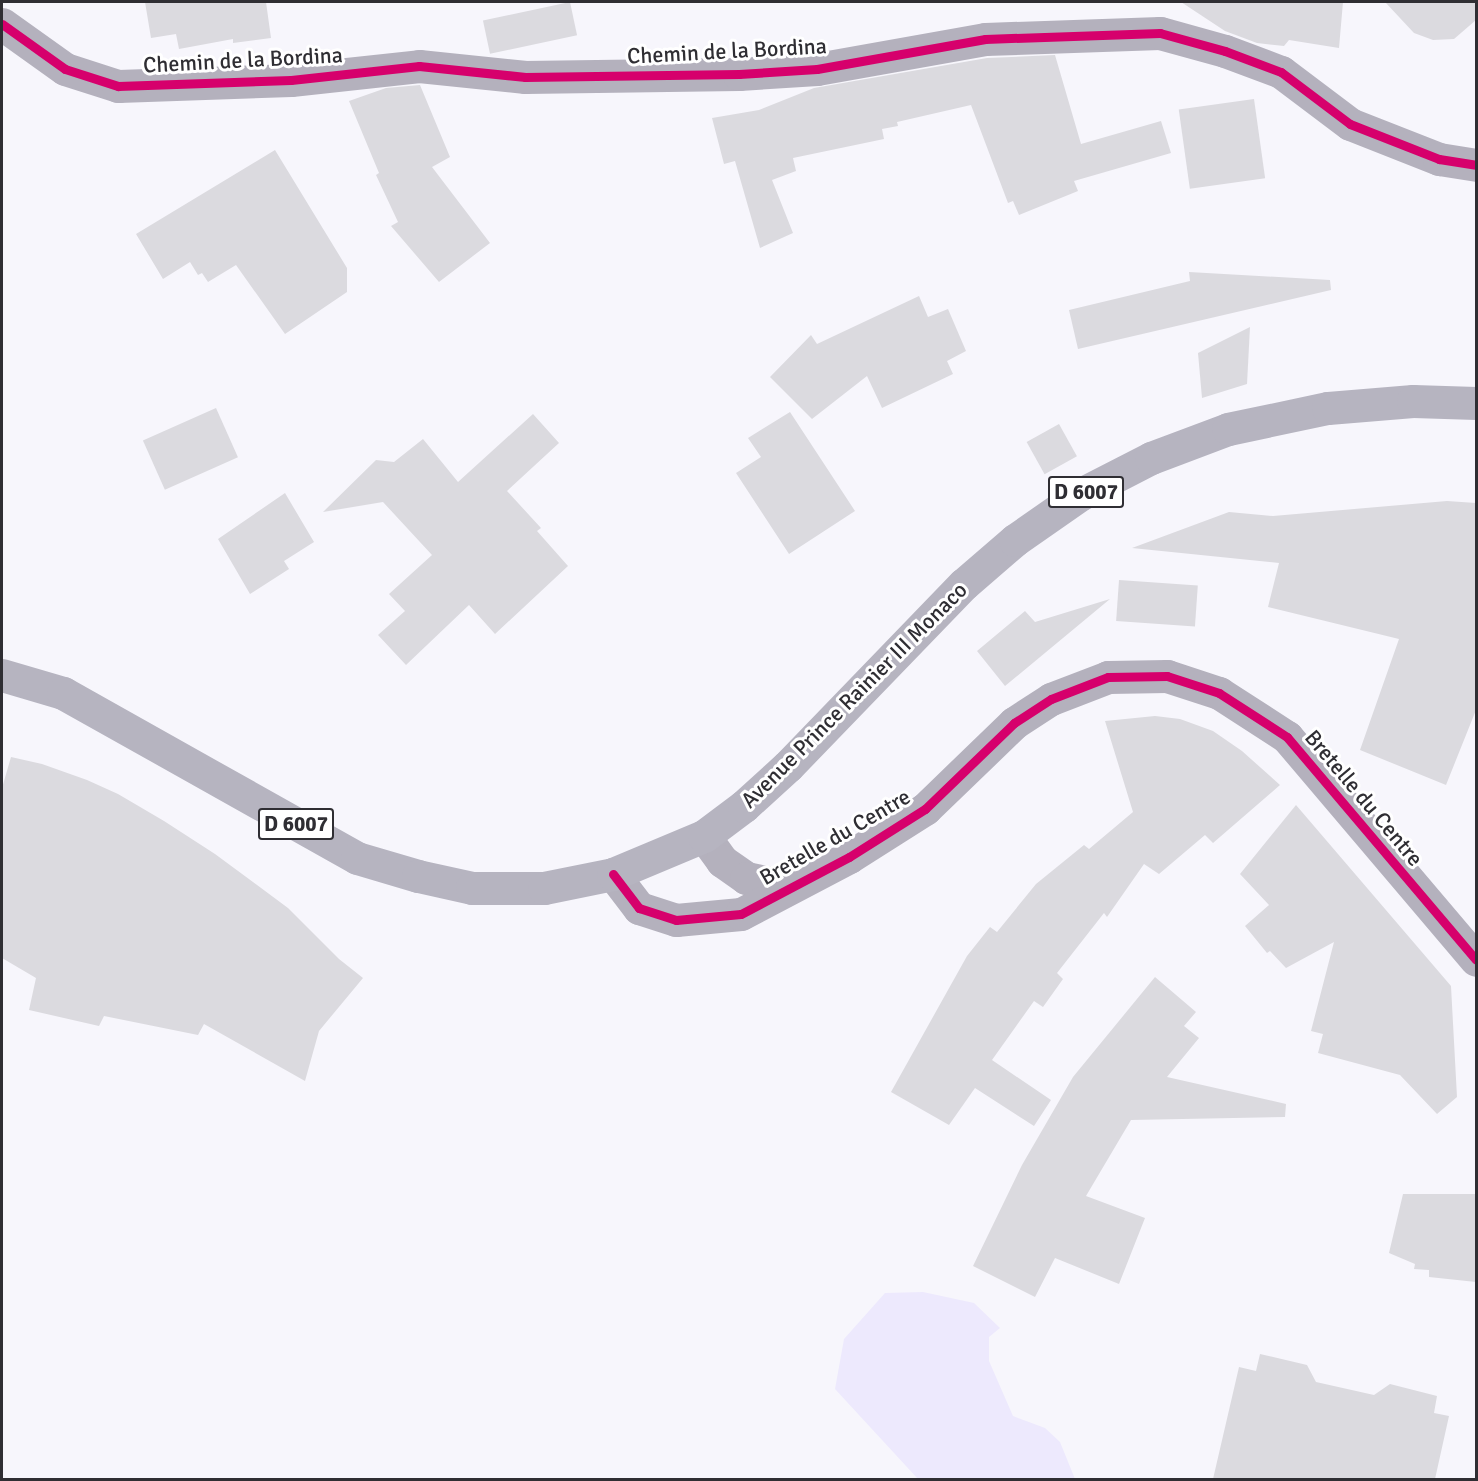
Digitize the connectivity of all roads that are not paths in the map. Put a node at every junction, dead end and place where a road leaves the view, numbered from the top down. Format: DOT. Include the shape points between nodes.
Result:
graph roads {
  1 [pos="2,24"];
  2 [pos="1476,165"];
  3 [pos="1476,403"];
  4 [pos="2,675"];
  5 [pos="704,836"];
  6 [pos="613,873"];
  7 [pos="789,887"];
  8 [pos="1476,960"];
  1 -- 2 [label="street, Chemin de la Bordina" via="65,69 118,86 291,80 419,66 525,77 739,74 817,69 985,39 1160,33 1281,72 1350,124 1439,159"];
  3 -- 5 [label="main road, Avenue Prince Rainier III Monaco / D 6007" via="1413,401 1328,408 1227,429 1151,458 1082,494 1015,540 964,584 788,766"];
  4 -- 6 [label="main road, Avenue Prince Rainier III Monaco / D 6007" via="63,693 357,858 472,888 544,888"];
  5 -- 6 [label="main road, Avenue Prince Rainier III Monaco / D 6007"];
  5 -- 7 [label="street, Bretelle du Centre" via="722,861 746,878"];
  6 -- 7 [label="street, Bretelle du Centre" via="639,908 676,920 741,914"];
  7 -- 8 [label="street, Bretelle du Centre" via="849,857 925,809 1014,723 1052,699 1108,676 1167,676 1219,693 1287,737"];
}
